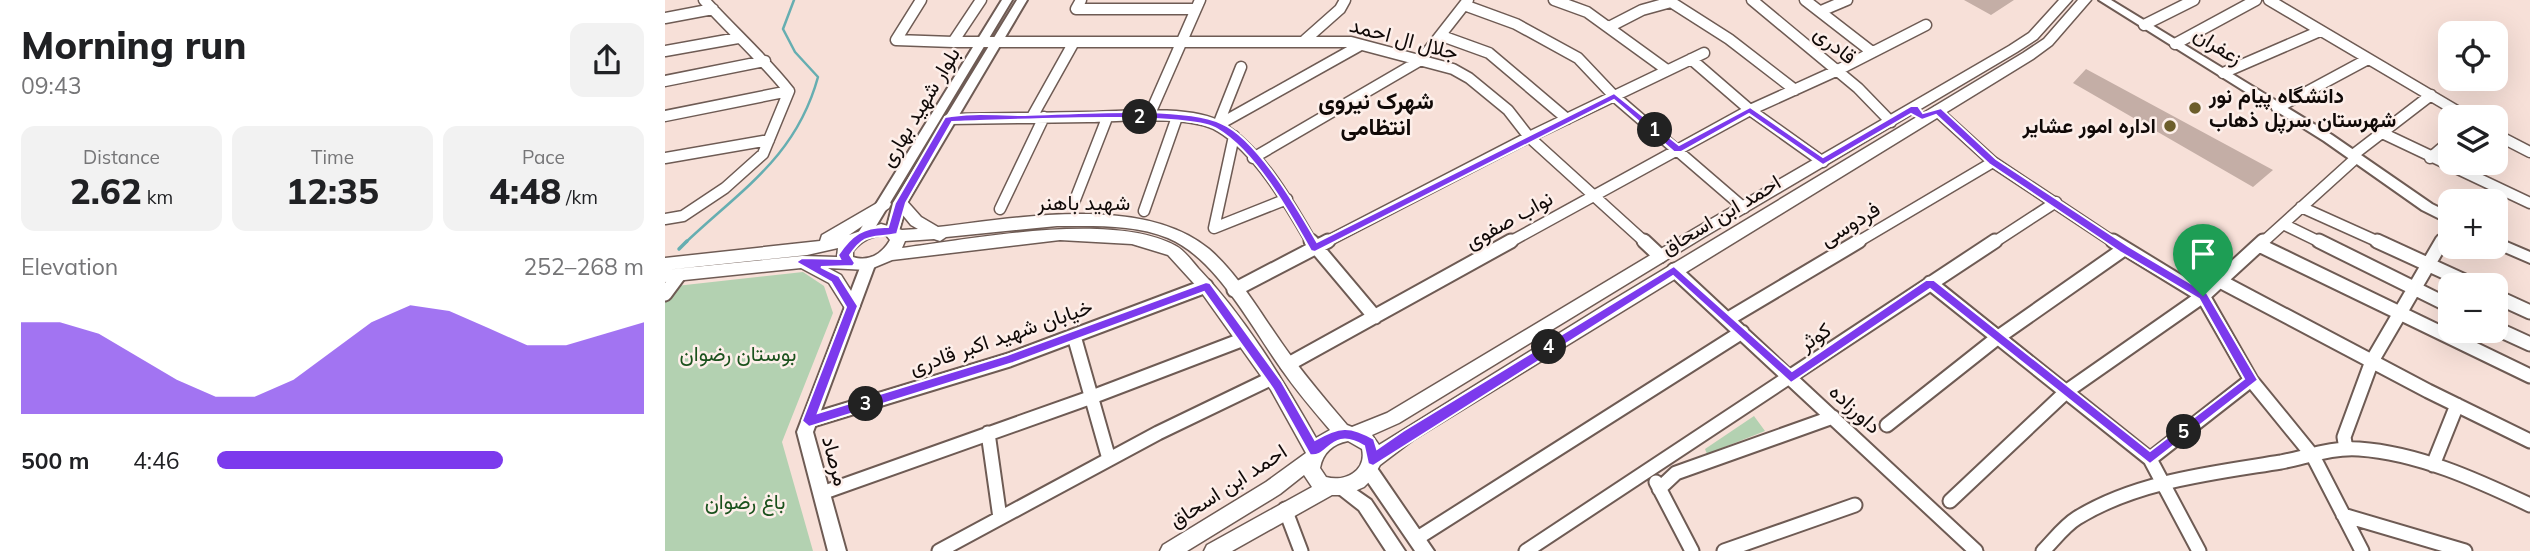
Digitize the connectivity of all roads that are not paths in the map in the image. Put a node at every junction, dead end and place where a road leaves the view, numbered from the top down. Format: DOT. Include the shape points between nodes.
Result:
graph roads {
  1 [pos="704,0"];
  2 [pos="921,0"];
  3 [pos="981,0"];
  4 [pos="1007,0"];
  5 [pos="1022,0"];
  6 [pos="1081,0"];
  7 [pos="1345,0"];
  8 [pos="1554,0"];
  9 [pos="1752,0"];
  10 [pos="1805,0"];
  11 [pos="1847,0"];
  12 [pos="2066,0"];
  13 [pos="2085,0"];
  14 [pos="2105,0"];
  15 [pos="2194,0"];
  16 [pos="2256,0"];
  17 [pos="2269,0"];
  18 [pos="1466,2"];
  19 [pos="1198,4"];
  20 [pos="713,9"];
  21 [pos="1821,12"];
  22 [pos="665,18"];
  23 [pos="1926,24"];
  24 [pos="2144,25"];
  25 [pos="1609,27"];
  26 [pos="2320,31"];
  27 [pos="1442,36"];
  28 [pos="738,38"];
  29 [pos="1305,40"];
  30 [pos="1180,41"];
  31 [pos="953,42"];
  32 [pos="1074,42"];
  33 [pos="988,43"];
  34 [pos="2175,44"];
  35 [pos="1359,46"];
  36 [pos="665,51"];
  37 [pos="1704,52"];
  38 [pos="1872,52"];
  39 [pos="1691,59"];
  40 [pos="1421,60"];
  41 [pos="2368,60"];
  42 [pos="765,61"];
  43 [pos="1241,67"];
  44 [pos="1667,70"];
  45 [pos="1836,71"];
  46 [pos="2223,73"];
  47 [pos="665,81"];
  48 [pos="1795,89"];
  49 [pos="789,90"];
  50 [pos="2431,95"];
  51 [pos="1614,96"];
  52 [pos="2447,105"];
  53 [pos="2277,108"];
  54 [pos="1750,110"];
  55 [pos="1926,112"];
  56 [pos="665,116"];
  57 [pos="1149,116"];
  58 [pos="1038,117"];
  59 [pos="1177,117"];
  60 [pos="1107,118"];
  61 [pos="949,119"];
  62 [pos="1567,119"];
  63 [pos="1219,125"];
  64 [pos="1896,127"];
  65 [pos="2380,132"];
  66 [pos="1234,136"];
  67 [pos="1529,137"];
  68 [pos="769,140"];
  69 [pos="2508,141"];
  70 [pos="1678,150"];
  71 [pos="2438,151"];
  72 [pos="2530,152"];
  73 [pos="2355,157"];
  74 [pos="665,158"];
  75 [pos="1253,158"];
  76 [pos="2430,158"];
  77 [pos="1823,162"];
  78 [pos="1993,162"];
  79 [pos="1593,196"];
  80 [pos="1287,199"];
  81 [pos="2056,202"];
  82 [pos="892,203"];
  83 [pos="2530,203"];
  84 [pos="1073,205"];
  85 [pos="2301,207"];
  86 [pos="1744,208"];
  87 [pos="1000,209"];
  88 [pos="1144,211"];
  89 [pos="2438,213"];
  90 [pos="665,219"];
  91 [pos="2283,224"];
  92 [pos="895,234"];
  93 [pos="940,234"];
  94 [pos="860,236"];
  95 [pos="2259,245"];
  96 [pos="1315,248"];
  97 [pos="2438,248"];
  98 [pos="2508,248"];
  99 [pos="2124,249"];
  100 [pos="804,256"];
  101 [pos="888,256"];
  102 [pos="1660,256"];
  103 [pos="2530,258"];
  104 [pos="849,263"];
  105 [pos="665,264"];
  106 [pos="2429,264"];
  107 [pos="868,265"];
  108 [pos="1674,270"];
  109 [pos="677,271"];
  110 [pos="2448,273"];
  111 [pos="1223,275"];
  112 [pos="2218,281"];
  113 [pos="1930,283"];
  114 [pos="1206,286"];
  115 [pos="2415,289"];
  116 [pos="1236,293"];
  117 [pos="665,294"];
  118 [pos="2203,296"];
  119 [pos="2438,300"];
  120 [pos="2508,302"];
  121 [pos="1219,304"];
  122 [pos="852,306"];
  123 [pos="2530,312"];
  124 [pos="2400,313"];
  125 [pos="1375,317"];
  126 [pos="1728,319"];
  127 [pos="1742,332"];
  128 [pos="2508,334"];
  129 [pos="1074,335"];
  130 [pos="1997,338"];
  131 [pos="1244,339"];
  132 [pos="2530,344"];
  133 [pos="2372,361"];
  134 [pos="1287,365"];
  135 [pos="2530,376"];
  136 [pos="1272,378"];
  137 [pos="1791,378"];
  138 [pos="2251,380"];
  139 [pos="2067,391"];
  140 [pos="1092,397"];
  141 [pos="2457,405"];
  142 [pos="1833,417"];
  143 [pos="809,421"];
  144 [pos="1887,425"];
  145 [pos="988,433"];
  146 [pos="1348,433"];
  147 [pos="2530,441"];
  148 [pos="2346,449"];
  149 [pos="1313,455"];
  150 [pos="2313,456"];
  151 [pos="1109,459"];
  152 [pos="2150,459"];
  153 [pos="1371,465"];
  154 [pos="2433,465"];
  155 [pos="1651,473"];
  156 [pos="2162,485"];
  157 [pos="1337,486"];
  158 [pos="1660,489"];
  159 [pos="822,493"];
  160 [pos="1950,501"];
  161 [pos="1855,505"];
  162 [pos="2530,505"];
  163 [pos="1285,509"];
  164 [pos="2343,514"];
  165 [pos="1000,518"];
  166 [pos="1420,545"];
  167 [pos="837,551"];
  168 [pos="939,551"];
  169 [pos="1170,551"];
  170 [pos="1215,551"];
  171 [pos="1301,551"];
  172 [pos="1396,551"];
  173 [pos="1526,551"];
  174 [pos="1692,551"];
  175 [pos="1724,551"];
  176 [pos="1976,551"];
  177 [pos="2043,551"];
  178 [pos="2199,551"];
  179 [pos="2362,551"];
  180 [pos="2465,551"];
  1 -- 20 [label="street"];
  2 -- 31 [label="street, جلال ال احمد" via="897,40"];
  3 -- 31 [label="street"];
  4 -- 33 [label="street, بلوار شهید بهاری"];
  5 -- 33 [label="street, بلوار شهید بهاری"];
  6 -- 19 [label="street" via="1076,9"];
  7 -- 29 [label="street"];
  8 -- 25 [label="street" via="1587,12"];
  9 -- 45 [label="street, قادری"];
  10 -- 21 [label="street"];
  11 -- 21 [label="street"];
  12 -- 55 [label="main road, احمد ابن اسحاق" via="2033,36"];
  13 -- 55 [label="main road, احمد ابن اسحاق" via="2048,42"];
  14 -- 24 [label="street, زعفران"];
  15 -- 24 [label="street"];
  16 -- 34 [label="street"];
  17 -- 26 [label="street"];
  18 -- 27 [label="street"];
  18 -- 51 [label="street" via="1578,58"];
  19 -- 30 [label="street"];
  20 -- 22 [label="street"];
  20 -- 28 [label="street"];
  21 -- 38 [label="street"];
  23 -- 38 [label="street"];
  24 -- 34 [label="street, زعفران"];
  25 -- 44 [label="street"];
  25 -- 48 [label="street" via="1671,2"];
  26 -- 41 [label="street"];
  26 -- 46 [label="street"];
  27 -- 40 [label="street"];
  27 -- 62 [label="street" via="1489,53"];
  28 -- 36 [label="street"];
  28 -- 42 [label="street"];
  29 -- 30 [label="street, جلال ال احمد"];
  29 -- 35 [label="street, جلال ال احمد"];
  30 -- 32 [label="street, جلال ال احمد"];
  30 -- 57 [label="street"];
  31 -- 33 [label="street, جلال ال احمد"];
  32 -- 33 [label="street, جلال ال احمد"];
  32 -- 58 [label="street"];
  33 -- 61 [label="street, بلوار شهید بهاری"];
  33 -- 82 [label="street, بلوار شهید بهاری"];
  34 -- 46 [label="street, زعفران"];
  35 -- 40 [label="street, جلال ال احمد"];
  35 -- 63 [label="street"];
  37 -- 39 [label="street"];
  38 -- 45 [label="street"];
  39 -- 44 [label="street"];
  39 -- 54 [label="street"];
  40 -- 67 [label="street, جلال ال احمد" via="1469,78 1508,110"];
  40 -- 75 [label="street"];
  41 -- 50 [label="street"];
  41 -- 53 [label="street"];
  42 -- 47 [label="street"];
  42 -- 49 [label="street"];
  43 -- 63 [label="street"];
  44 -- 51 [label="street"];
  45 -- 48 [label="street"];
  45 -- 64 [label="street, قادری"];
  46 -- 53 [label="street, زعفران"];
  48 -- 54 [label="street"];
  49 -- 56 [label="street"];
  49 -- 68 [label="street"];
  50 -- 52 [label="street"];
  50 -- 65 [label="street"];
  51 -- 62 [label="street"];
  51 -- 70 [label="street"];
  53 -- 73 [label="street, زعفران"];
  54 -- 70 [label="street, نواب صفوی"];
  54 -- 77 [label="street"];
  55 -- 64 [label="main road, احمد ابن اسحاق"];
  55 -- 78 [label="street"];
  57 -- 59 [label="street"];
  57 -- 60 [label="street"];
  58 -- 60 [label="street"];
  58 -- 61 [label="street"];
  58 -- 87 [label="street"];
  59 -- 63 [label="street"];
  59 -- 88 [label="street"];
  60 -- 84 [label="street"];
  61 -- 82 [label="street, بلوار شهید بهاری"];
  62 -- 67 [label="street"];
  63 -- 66 [label="street"];
  64 -- 77 [label="main road, احمد ابن اسحاق"];
  64 -- 108 [label="main road, احمد ابن اسحاق"];
  65 -- 73 [label="street"];
  65 -- 76 [label="street"];
  66 -- 75 [label="street"];
  66 -- 80 [label="street" via="1215,228"];
  67 -- 79 [label="street, جلال ال احمد"];
  67 -- 96 [label="street"];
  68 -- 74 [label="street"];
  68 -- 90 [label="street" via="763,154 725,188 683,216"];
  69 -- 72 [label="street"];
  70 -- 79 [label="street, نواب صفوی"];
  70 -- 86 [label="street"];
  71 -- 76 [label="street"];
  73 -- 85 [label="street"];
  73 -- 89 [label="street, زعفران"];
  75 -- 80 [label="street"];
  76 -- 83 [label="street"];
  77 -- 86 [label="main road, احمد ابن اسحاق"];
  78 -- 81 [label="street"];
  78 -- 126 [label="street, فردوسی"];
  79 -- 102 [label="street, جلال ال احمد"];
  79 -- 125 [label="street, نواب صفوی"];
  80 -- 96 [label="street"];
  81 -- 99 [label="street"];
  81 -- 113 [label="street, کوثر"];
  82 -- 92 [label="street, بلوار شهید بهاری"];
  82 -- 93 [label="main road"];
  82 -- 94 [label="street, بلوار شهید بهاری"];
  82 -- 100 [label="main road"];
  85 -- 91 [label="street"];
  85 -- 106 [label="street"];
  86 -- 102 [label="main road, احمد ابن اسحاق"];
  91 -- 95 [label="street"];
  91 -- 115 [label="street"];
  92 -- 93 [label="main road, شهید باهنر"];
  92 -- 94 [label="main road, شهید باهنر" via="880,230"];
  92 -- 101 [label="main road" via="897,245"];
  93 -- 111 [label="main road, شهید باهنر" via="1065,220 1140,224 1185,239"];
  94 -- 100 [label="main road"];
  94 -- 104 [label="main road" via="844,255"];
  95 -- 112 [label="street"];
  95 -- 124 [label="street"];
  96 -- 116 [label="street"];
  96 -- 125 [label="street"];
  97 -- 106 [label="street"];
  98 -- 103 [label="street"];
  99 -- 118 [label="street"];
  99 -- 130 [label="street"];
  100 -- 104 [label="main road"];
  100 -- 109 [label="main road"];
  100 -- 122 [label="main road" via="835,279"];
  101 -- 107 [label="main road, شهید باهنر"];
  101 -- 114 [label="main road, شهید باهنر" via="1060,234 1132,238 1173,251"];
  102 -- 146 [label="main road, احمد ابن اسحاق" via="1393,418"];
  104 -- 107 [label="main road"];
  105 -- 109 [label="main road"];
  106 -- 110 [label="street"];
  106 -- 115 [label="street"];
  107 -- 122 [label="street, مرصاد"];
  108 -- 126 [label="street, داورزاده"];
  108 -- 153 [label="main road, احمد ابن اسحاق" via="1407,435"];
  109 -- 117 [label="street"];
  111 -- 114 [label="main road"];
  111 -- 116 [label="main road, شهید باهنر"];
  112 -- 118 [label="street"];
  112 -- 133 [label="street"];
  113 -- 130 [label="street"];
  113 -- 137 [label="street, کوثر"];
  114 -- 121 [label="main road, شهید باهنر"];
  114 -- 129 [label="street, خیابان شهید اکبر قادری"];
  115 -- 119 [label="street"];
  115 -- 124 [label="street"];
  116 -- 121 [label="main road"];
  116 -- 134 [label="main road, شهید باهنر"];
  118 -- 138 [label="street"];
  118 -- 139 [label="street"];
  120 -- 123 [label="street"];
  121 -- 131 [label="main road, شهید باهنر"];
  122 -- 143 [label="street, مرصاد"];
  124 -- 133 [label="street"];
  124 -- 135 [label="street"];
  125 -- 134 [label="street, نواب صفوی"];
  126 -- 127 [label="street, داورزاده"];
  127 -- 137 [label="street, داورزاده"];
  127 -- 166 [label="street"];
  128 -- 132 [label="street"];
  129 -- 140 [label="street"];
  129 -- 143 [label="street, خیابان شهید اکبر قادری" via="1009,360"];
  130 -- 139 [label="street"];
  130 -- 144 [label="street"];
  131 -- 136 [label="main road, شهید باهنر"];
  131 -- 140 [label="street"];
  133 -- 141 [label="street"];
  133 -- 148 [label="street" via="2344,437"];
  134 -- 146 [label="main road, شهید باهنر"];
  136 -- 149 [label="main road, شهید باهنر"];
  136 -- 151 [label="street"];
  137 -- 142 [label="street, داورزاده"];
  137 -- 155 [label="street, کوثر"];
  138 -- 150 [label="street"];
  138 -- 152 [label="street"];
  139 -- 152 [label="street"];
  139 -- 160 [label="street"];
  140 -- 145 [label="street"];
  140 -- 151 [label="street"];
  141 -- 147 [label="street"];
  141 -- 154 [label="street"];
  142 -- 158 [label="street" via="1676,473"];
  142 -- 176 [label="street, داورزاده"];
  143 -- 159 [label="street, مرصاد" via="805,432"];
  145 -- 159 [label="street"];
  145 -- 165 [label="street"];
  146 -- 149 [label="main road" via="1326,439"];
  146 -- 153 [label="main road" via="1369,443"];
  148 -- 150 [label="street"];
  148 -- 154 [label="street"];
  149 -- 157 [label="main road" via="1311,466 1317,479"];
  149 -- 169 [label="main road, احمد ابن اسحاق" via="1273,488"];
  150 -- 156 [label="street"];
  150 -- 164 [label="street"];
  151 -- 165 [label="street"];
  152 -- 156 [label="street"];
  153 -- 157 [label="main road" via="1362,478"];
  153 -- 166 [label="street"];
  154 -- 162 [label="street"];
  155 -- 158 [label="street"];
  155 -- 173 [label="street, کوثر"];
  156 -- 177 [label="street" via="2076,519"];
  156 -- 178 [label="street"];
  157 -- 163 [label="main road"];
  157 -- 172 [label="street" via="1364,505"];
  158 -- 174 [label="street"];
  159 -- 167 [label="street, مرصاد"];
  161 -- 175 [label="street"];
  163 -- 170 [label="main road"];
  163 -- 171 [label="street"];
  164 -- 179 [label="street"];
  164 -- 180 [label="street"];
  165 -- 168 [label="street"];
}
